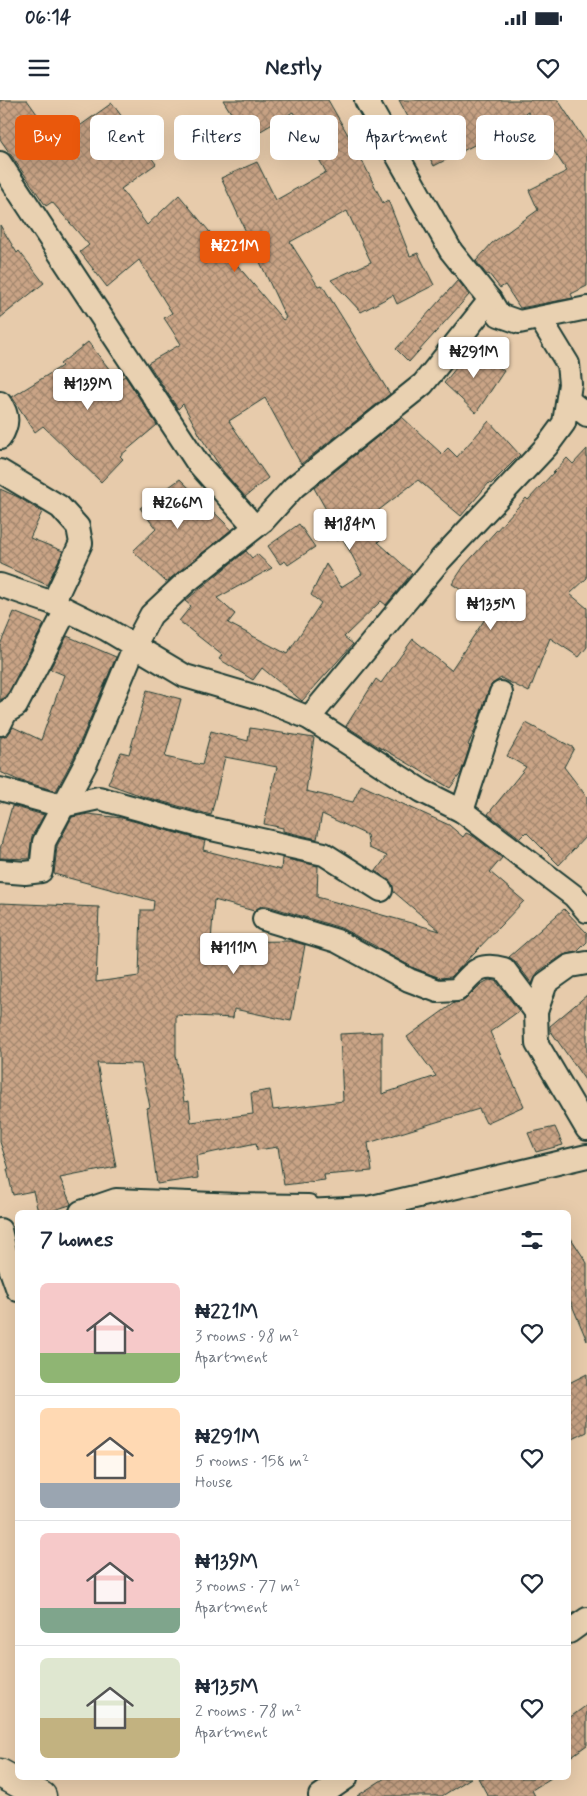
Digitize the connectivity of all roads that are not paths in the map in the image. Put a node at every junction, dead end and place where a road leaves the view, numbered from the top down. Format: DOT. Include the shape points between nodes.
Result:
graph roads {
  1 [pos="366,100"];
  2 [pos="0,163"];
  3 [pos="490,300"];
  4 [pos="587,308"];
  5 [pos="540,318"];
  6 [pos="568,400"];
  7 [pos="0,403"];
  8 [pos="587,415"];
  9 [pos="0,438"];
  10 [pos="0,470"];
  11 [pos="255,527"];
  12 [pos="0,585"];
  13 [pos="59,606"];
  14 [pos="135,645"];
  15 [pos="501,693"];
  16 [pos="309,718"];
  17 [pos="0,724"];
  18 [pos="0,789"];
  19 [pos="62,806"];
  20 [pos="462,811"];
  21 [pos="0,871"];
  22 [pos="381,890"];
  23 [pos="587,911"];
  24 [pos="264,919"];
  25 [pos="587,963"];
  26 [pos="536,1012"];
  27 [pos="587,1129"];
  28 [pos="587,1156"];
  29 [pos="88,1210"];
  30 [pos="307,1210"];
  31 [pos="0,1230"];
  32 [pos="8,1254"];
  33 [pos="15,1279"];
  34 [pos="587,1619"];
  35 [pos="571,1631"];
  36 [pos="0,1773"];
  37 [pos="343,1780"];
  38 [pos="42,1796"];
  39 [pos="320,1796"];
  1 -- 3 [label="street" via="451,250"];
  2 -- 11 [label="street" via="197,462"];
  3 -- 5 [label="street" via="499,315 519,322"];
  3 -- 11 [label="street" via="423,384 294,487"];
  4 -- 5 [label="street"];
  5 -- 6 [label="street" via="568,364"];
  6 -- 8 [label="street"];
  6 -- 16 [label="street" via="564,423 547,446 440,559"];
  7 -- 9 [label="street" via="6,412 6,426"];
  10 -- 13 [label="street" via="60,507 78,527 81,543"];
  11 -- 14 [label="street" via="151,615"];
  12 -- 13 [label="street"];
  13 -- 14 [label="street"];
  13 -- 17 [label="street" via="16,706 6,712"];
  14 -- 16 [label="street" via="185,676 260,698"];
  14 -- 19 [label="street" via="86,763"];
  15 -- 20 [label="street"];
  16 -- 20 [label="street" via="422,791"];
  18 -- 19 [label="street"];
  19 -- 21 [label="street" via="44,842 40,872"];
  19 -- 22 [label="street" via="98,798 207,828 324,854"];
  20 -- 23 [label="street" via="574,896"];
  24 -- 26 [label="street" via="337,942 409,980 438,991 457,990 475,970 490,965 504,969"];
  25 -- 26 [label="street" via="570,966 546,983"];
  26 -- 27 [label="street" via="537,1044"];
  28 -- 30 [label="street" via="368,1208"];
  29 -- 30 [label="street" via="116,1200"];
  31 -- 32 [label="street"];
  32 -- 33 [label="street"];
  34 -- 35 [label="street"];
  36 -- 38 [label="street"];
  37 -- 39 [label="street"];
}
